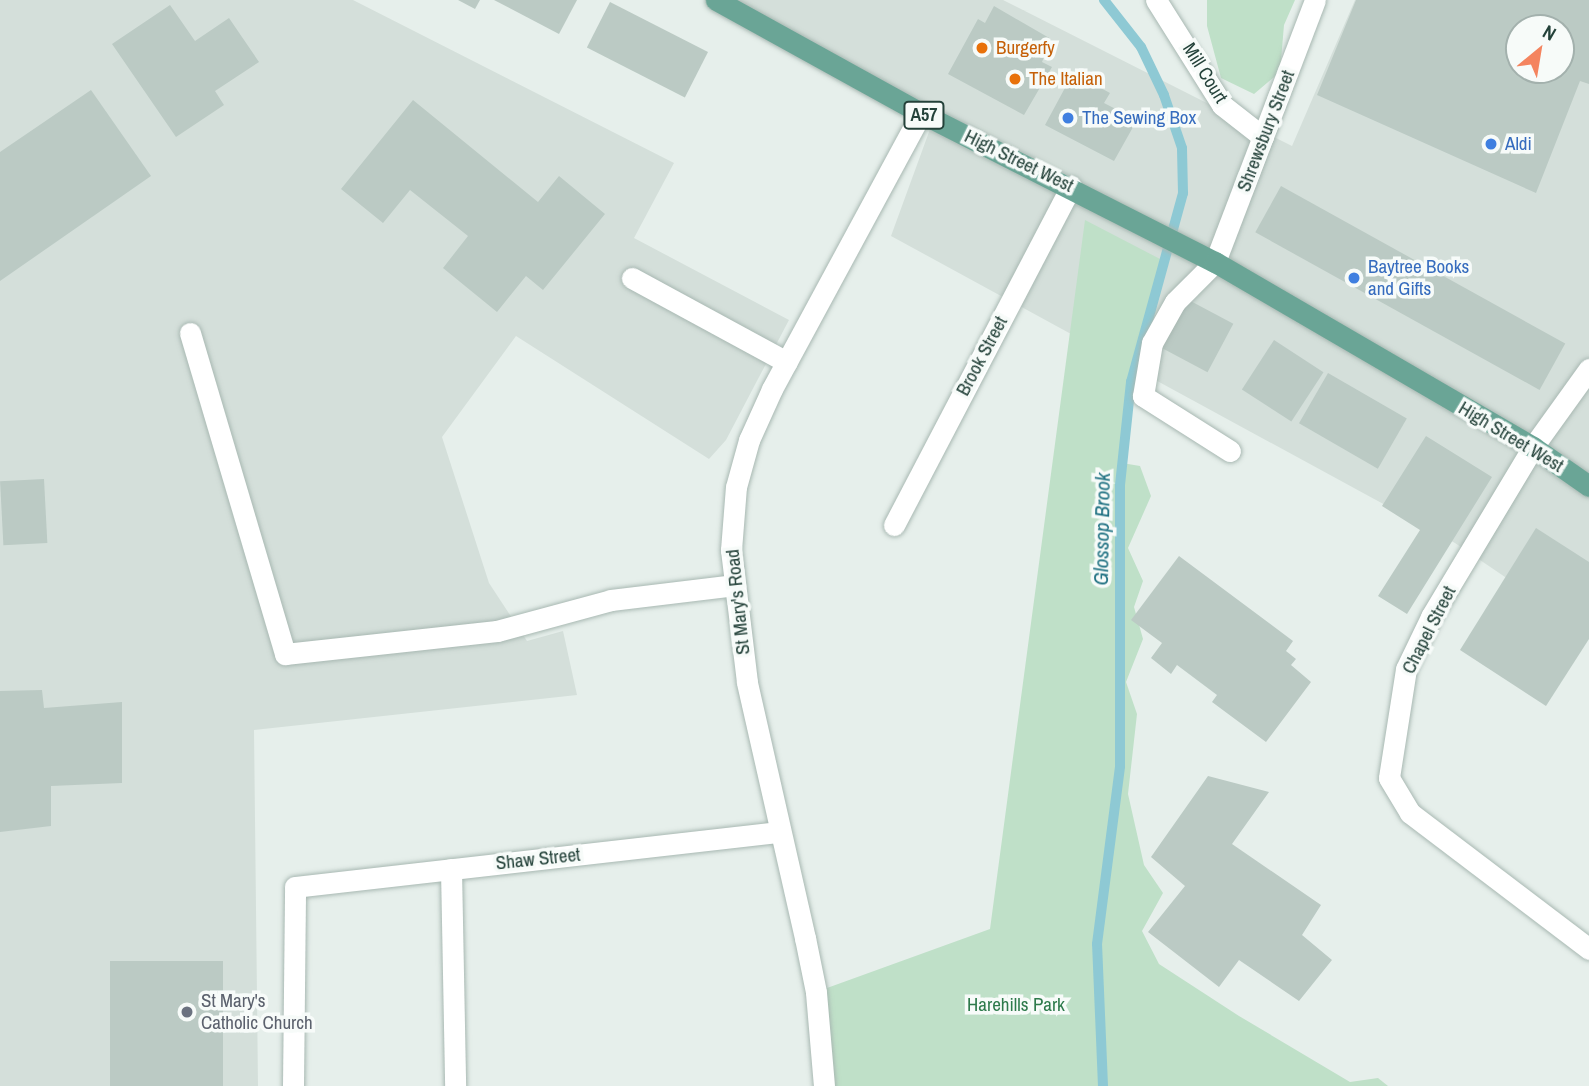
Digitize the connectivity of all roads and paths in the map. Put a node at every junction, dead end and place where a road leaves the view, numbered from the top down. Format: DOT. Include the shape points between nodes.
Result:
graph roads {
  1 [pos="716,0"];
  2 [pos="1156,0"];
  3 [pos="1315,0"];
  4 [pos="921,113"];
  5 [pos="1263,138"];
  6 [pos="1071,187"];
  7 [pos="1215,262"];
  8 [pos="632,278"];
  9 [pos="190,333"];
  10 [pos="787,362"];
  11 [pos="1589,369"];
  12 [pos="1534,447"];
  13 [pos="1230,451"];
  14 [pos="1589,486"];
  15 [pos="894,525"];
  16 [pos="735,585"];
  17 [pos="780,832"];
  18 [pos="451,869"];
  19 [pos="1589,949"];
  20 [pos="293,1086"];
  21 [pos="455,1086"];
  22 [pos="824,1086"];
  1 -- 4 [label="main road, High Street West / A57"];
  2 -- 5 [label="street, Mill Court" via="1222,105"];
  3 -- 5 [label="street, Shrewsbury Street"];
  4 -- 6 [label="main road, High Street West / A57"];
  4 -- 10 [label="street, St Mary's Road"];
  5 -- 7 [label="street, Shrewsbury Street"];
  6 -- 7 [label="main road, High Street West / A57"];
  6 -- 15 [label="street, Brook Street"];
  7 -- 12 [label="main road, High Street West / A57"];
  7 -- 13 [label="street" via="1175,302 1152,343 1143,396"];
  8 -- 10 [label="street"];
  9 -- 16 [label="street" via="285,654 497,631 611,600"];
  10 -- 16 [label="street, St Mary's Road" via="750,440 736,487 731,550"];
  11 -- 12 [label="street, Chapel Street"];
  12 -- 14 [label="main road, High Street West / A57"];
  12 -- 19 [label="street, Chapel Street" via="1431,617 1406,669 1389,778 1410,813"];
  16 -- 17 [label="street, St Mary's Road" via="747,682"];
  17 -- 18 [label="street, Shaw Street"];
  17 -- 22 [label="street, St Mary's Road" via="816,992"];
  18 -- 20 [label="street, Shaw Street" via="295,887"];
  18 -- 21 [label="street"];
}
